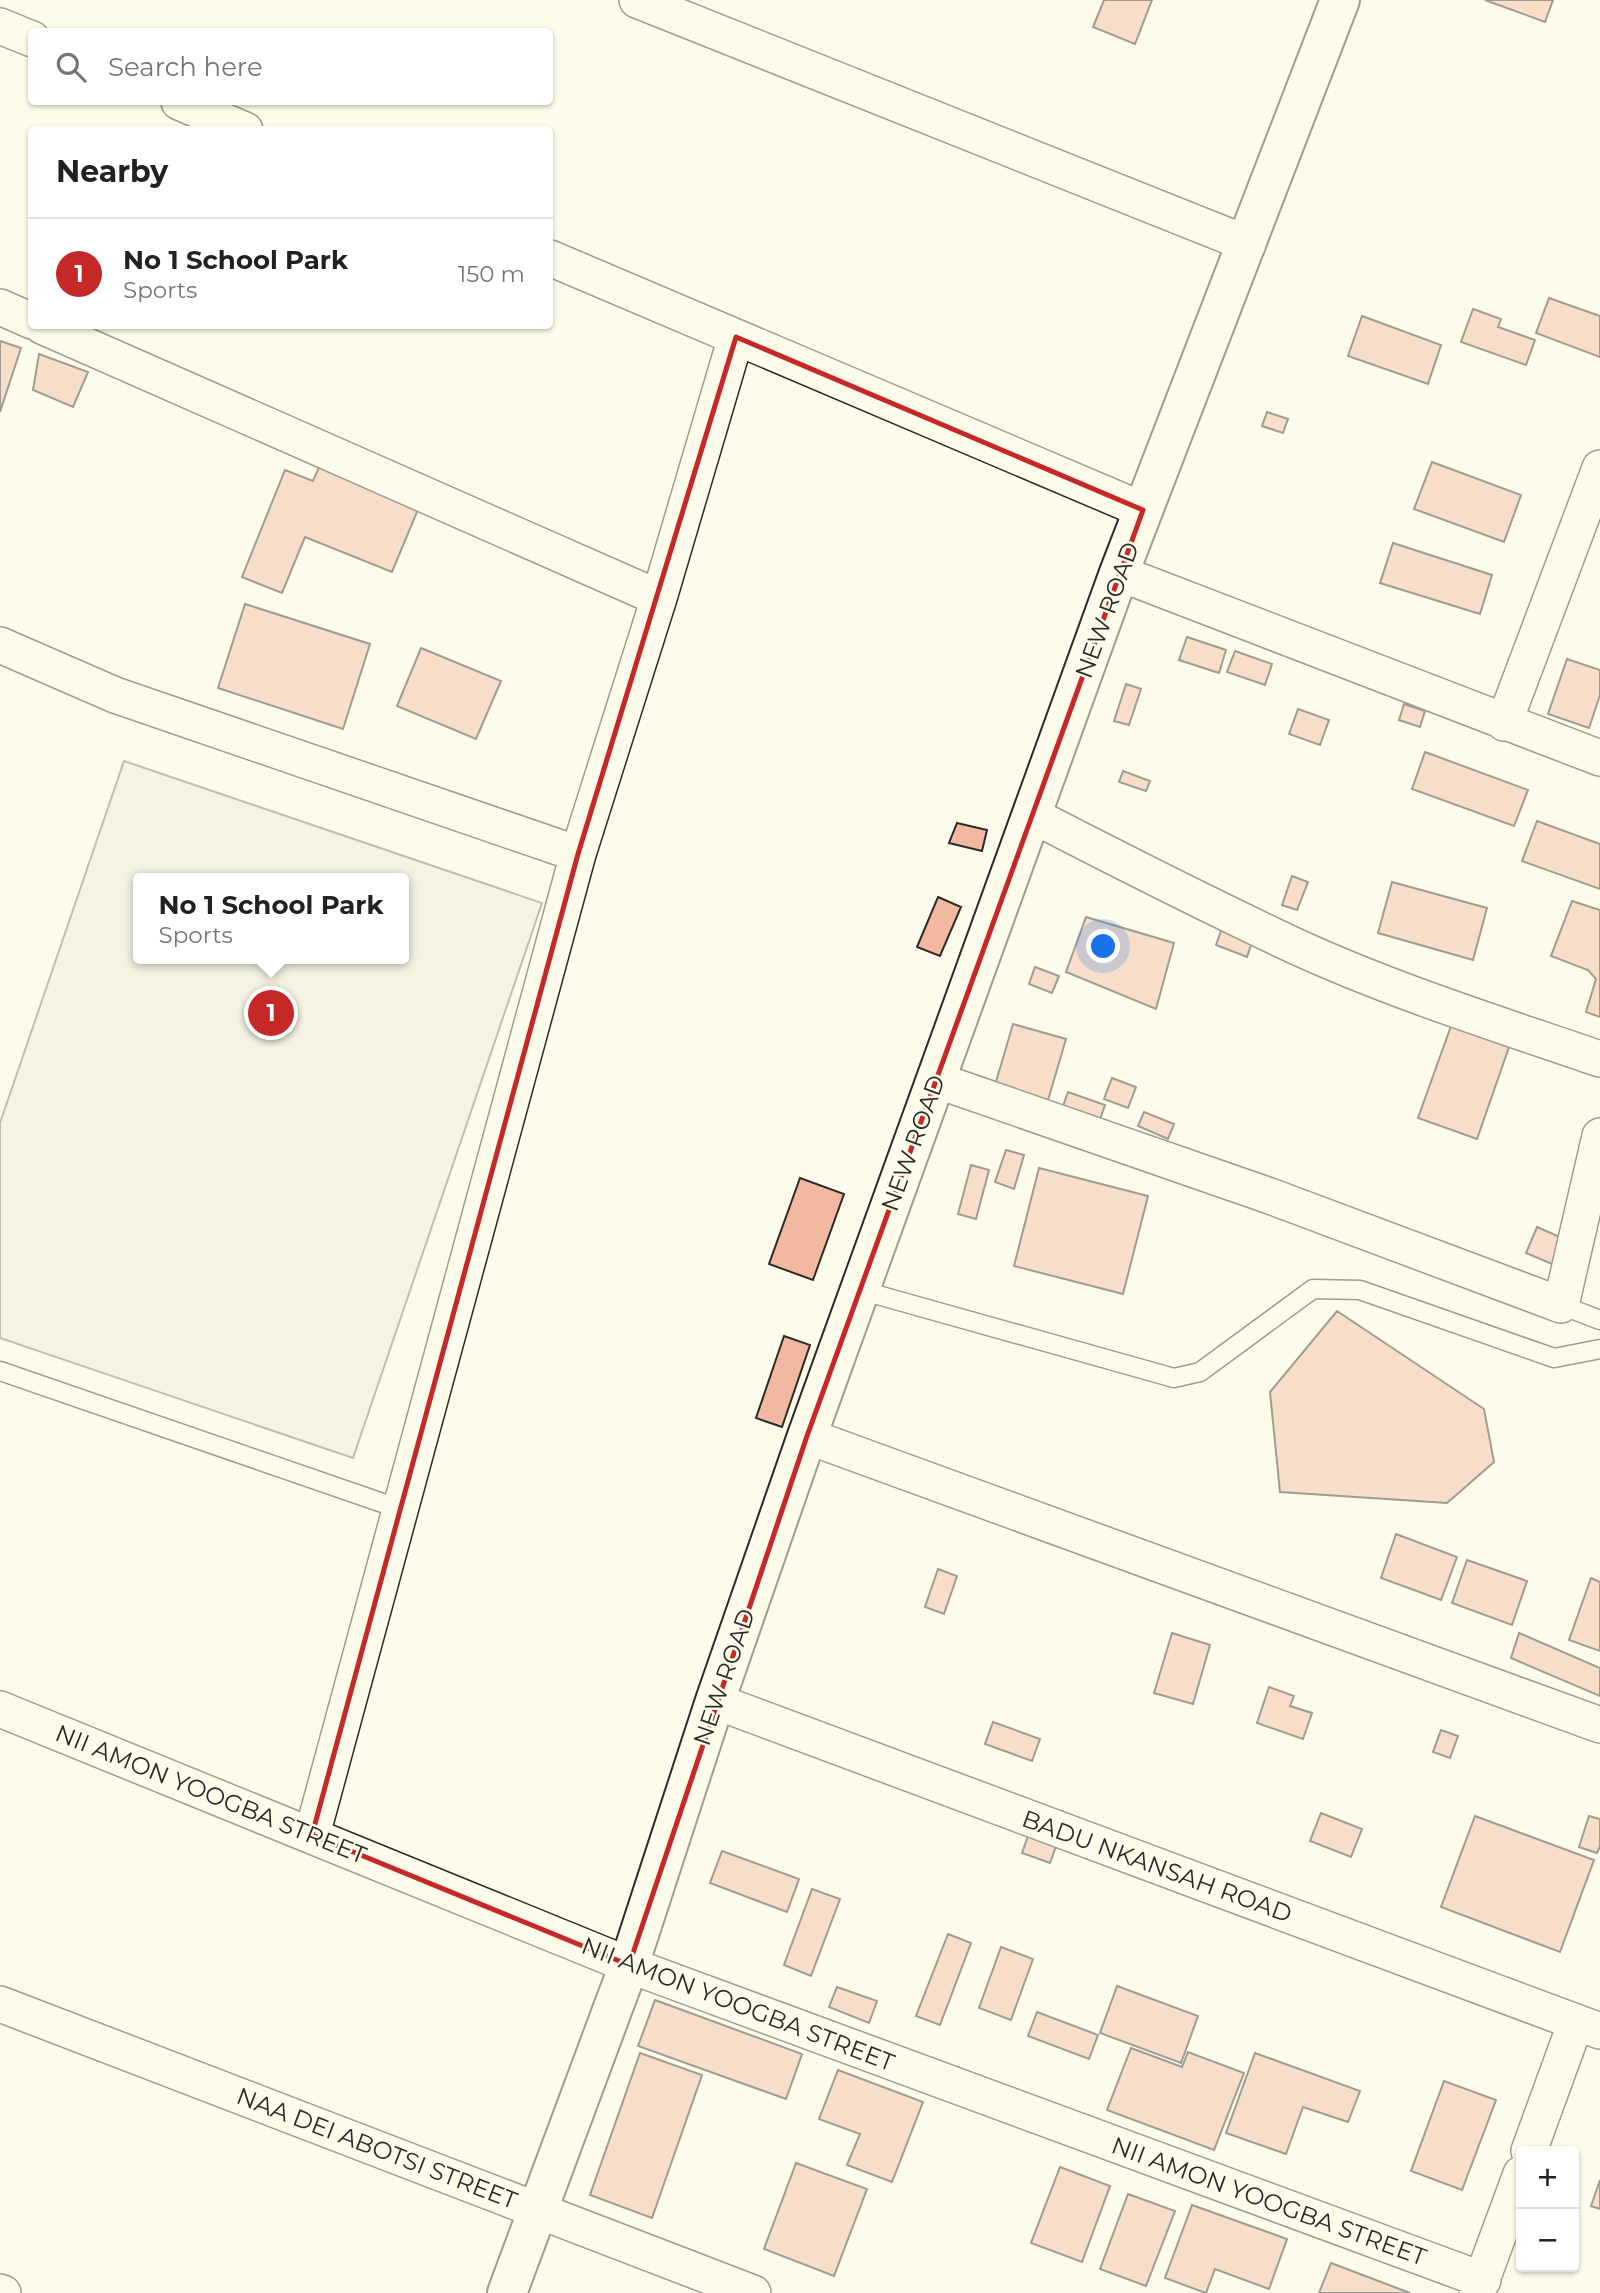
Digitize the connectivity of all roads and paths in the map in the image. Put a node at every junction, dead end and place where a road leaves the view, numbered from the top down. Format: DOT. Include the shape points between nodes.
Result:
graph roads {
  1 [pos="637,0"];
  2 [pos="1335,2"];
  3 [pos="0,26"];
  4 [pos="28,37"];
  5 [pos="186,105"];
  6 [pos="236,126"];
  7 [pos="1248,244"];
  8 [pos="553,259"];
  9 [pos="0,307"];
  10 [pos="28,319"];
  11 [pos="49,329"];
  12 [pos="736,337"];
  13 [pos="1600,468"];
  14 [pos="1143,510"];
  15 [pos="1119,573"];
  16 [pos="659,598"];
  17 [pos="0,645"];
  18 [pos="1504,723"];
  19 [pos="1600,758"];
  20 [pos="1032,815"];
  21 [pos="578,854"];
  22 [pos="1600,1059"];
  23 [pos="936,1080"];
  24 [pos="1600,1136"];
  25 [pos="860,1290"];
  26 [pos="1561,1305"];
  27 [pos="1600,1320"];
  28 [pos="1600,1349"];
  29 [pos="0,1371"];
  30 [pos="807,1436"];
  31 [pos="400,1510"];
  32 [pos="715,1702"];
  33 [pos="0,1709"];
  34 [pos="1600,1725"];
  35 [pos="312,1835"];
  36 [pos="629,1965"];
  37 [pos="0,2004"];
  38 [pos="1588,2027"];
  39 [pos="1531,2146"];
  40 [pos="1516,2188"];
  41 [pos="536,2208"];
  42 [pos="1480,2286"];
  43 [pos="507,2293"];
  44 [pos="753,2293"];
  1 -- 7 [label="street"];
  2 -- 7 [label="street, NEW ROAD"];
  3 -- 4 [label="street"];
  5 -- 6 [label="street"];
  7 -- 14 [label="street, NEW ROAD"];
  8 -- 12 [label="street"];
  9 -- 10 [label="street"];
  11 -- 16 [label="street"];
  12 -- 14 [label="street"];
  12 -- 16 [label="street"];
  13 -- 18 [label="street"];
  14 -- 15 [label="street, NEW ROAD"];
  15 -- 18 [label="street"];
  15 -- 20 [label="street, NEW ROAD"];
  16 -- 21 [label="street"];
  17 -- 21 [label="street" via="115,695"];
  18 -- 19 [label="street"];
  20 -- 22 [label="street" via="1296,946 1447,1007"];
  20 -- 23 [label="street, NEW ROAD"];
  21 -- 31 [label="street"];
  23 -- 25 [label="street, NEW ROAD"];
  23 -- 26 [label="street" via="1270,1196"];
  24 -- 26 [label="street"];
  25 -- 28 [label="lane" via="1174,1378 1200,1371 1313,1289 1360,1290 1554,1358"];
  25 -- 30 [label="street, NEW ROAD"];
  26 -- 27 [label="lane"];
  29 -- 31 [label="lane"];
  30 -- 32 [label="street, NEW ROAD"];
  30 -- 34 [label="street"];
  31 -- 35 [label="street"];
  32 -- 36 [label="street, NEW ROAD"];
  32 -- 38 [label="street, BADU NKANSAH ROAD"];
  33 -- 35 [label="street, NII AMON YOOGBA STREET"];
  35 -- 36 [label="street, NII AMON YOOGBA STREET"];
  36 -- 41 [label="street, NEW ROAD"];
  36 -- 42 [label="street, NII AMON YOOGBA STREET"];
  37 -- 41 [label="street, NAA DEI ABOTSI STREET"];
  38 -- 39 [label="street"];
  40 -- 42 [label="street"];
  41 -- 43 [label="street, NEW ROAD"];
  41 -- 44 [label="street, NAA DEI ABOTSI STREET"];
}
